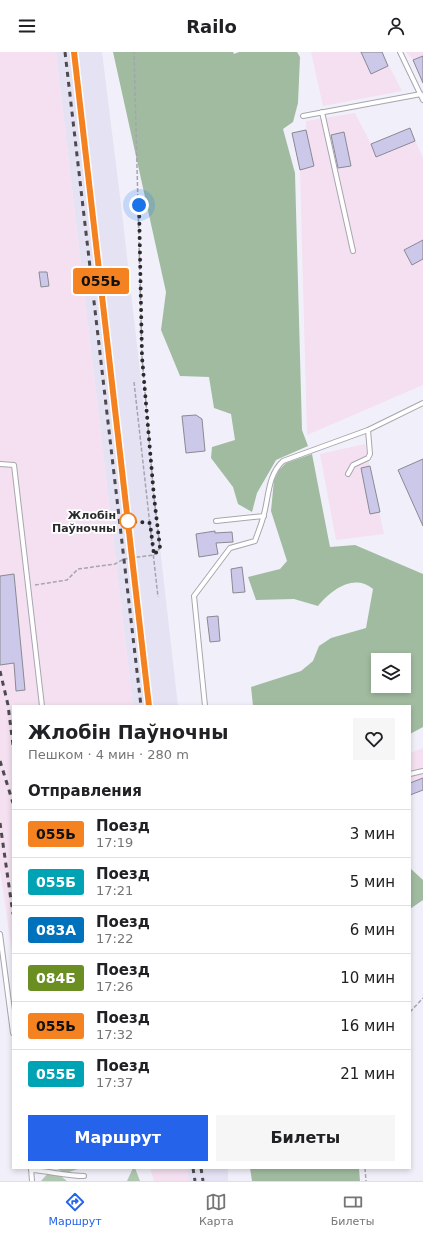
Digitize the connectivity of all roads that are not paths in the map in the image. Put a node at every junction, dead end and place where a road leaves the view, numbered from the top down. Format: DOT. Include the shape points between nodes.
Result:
graph roads {
  1 [pos="400,52"];
  2 [pos="421,94"];
  3 [pos="423,100"];
  4 [pos="322,112"];
  5 [pos="303,116"];
  6 [pos="353,251"];
  7 [pos="423,403"];
  8 [pos="368,430"];
  9 [pos="0,464"];
  10 [pos="348,474"];
  11 [pos="264,516"];
  12 [pos="216,520"];
  13 [pos="42,705"];
  14 [pos="205,705"];
  15 [pos="423,771"];
  16 [pos="411,774"];
  17 [pos="0,934"];
  18 [pos="12,1025"];
  19 [pos="31,1169"];
  20 [pos="84,1176"];
  21 [pos="32,1181"];
  1 -- 2 [label="lane"];
  2 -- 3 [label="lane"];
  2 -- 4 [label="lane"];
  4 -- 5 [label="lane"];
  4 -- 6 [label="lane"];
  7 -- 8 [label="lane"];
  8 -- 10 [label="lane" via="370,454 368,458 353,465"];
  8 -- 11 [label="lane" via="283,461 276,468 272,478"];
  9 -- 13 [label="lane" via="14,465"];
  11 -- 12 [label="lane"];
  11 -- 14 [label="lane" via="255,541 230,548 194,596"];
  15 -- 16 [label="lane"];
  17 -- 18 [label="lane"];
  19 -- 20 [label="lane"];
  19 -- 21 [label="lane"];
}
